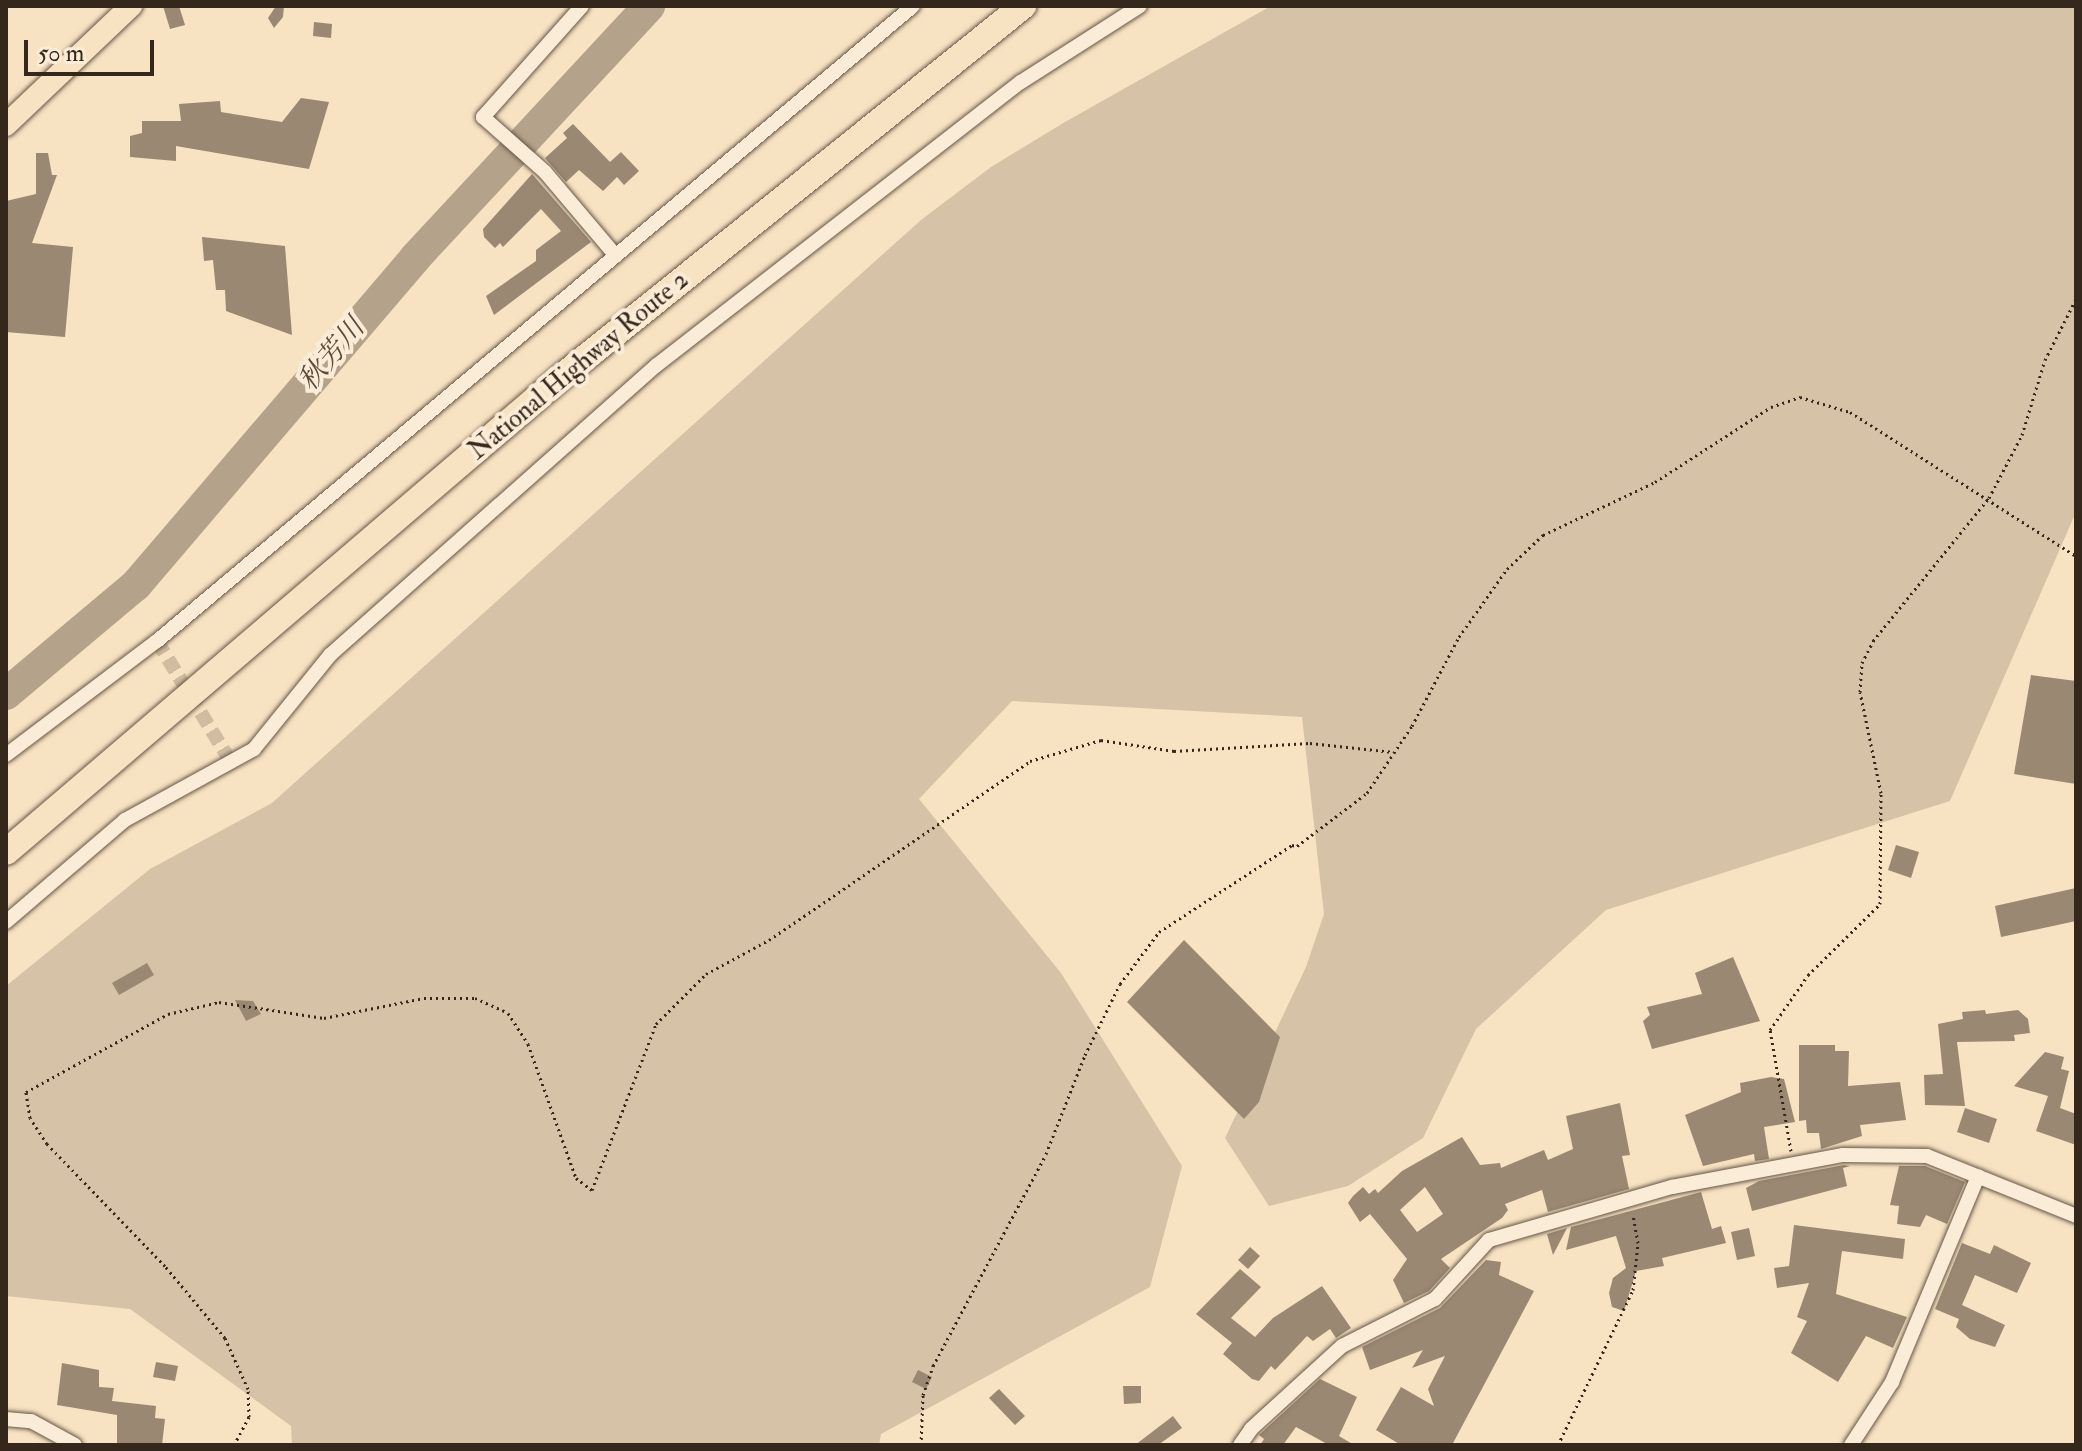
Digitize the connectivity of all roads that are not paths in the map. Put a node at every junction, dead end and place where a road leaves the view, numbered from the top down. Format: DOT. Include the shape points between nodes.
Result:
graph roads {
  1 [pos="131,6"];
  2 [pos="582,6"];
  3 [pos="913,6"];
  4 [pos="1023,6"];
  5 [pos="1140,6"];
  6 [pos="6,125"];
  7 [pos="616,256"];
  8 [pos="145,736"];
  9 [pos="6,755"];
  10 [pos="6,852"];
  11 [pos="6,867"];
  12 [pos="6,922"];
  13 [pos="1978,1176"];
  14 [pos="2076,1216"];
  15 [pos="6,1419"];
  16 [pos="75,1445"];
  17 [pos="1240,1445"];
  18 [pos="1851,1445"];
  1 -- 6 [label="main road"];
  2 -- 7 [label="street" via="483,117 545,172"];
  3 -- 7 [label="street"];
  4 -- 8 [label="highway, National Highway Route 2" via="565,374"];
  5 -- 12 [label="street" via="1021,82 657,365 330,655 254,749 125,820"];
  7 -- 9 [label="street" via="157,641"];
  8 -- 10 [label="highway, National Highway Route 2"];
  8 -- 11 [label="highway, National Highway Route 2"];
  13 -- 14 [label="street"];
  13 -- 17 [label="street" via="1927,1156 1843,1155 1629,1199 1489,1240 1435,1299 1342,1346"];
  13 -- 18 [label="street" via="1892,1382"];
  15 -- 16 [label="street" via="31,1421"];
}
